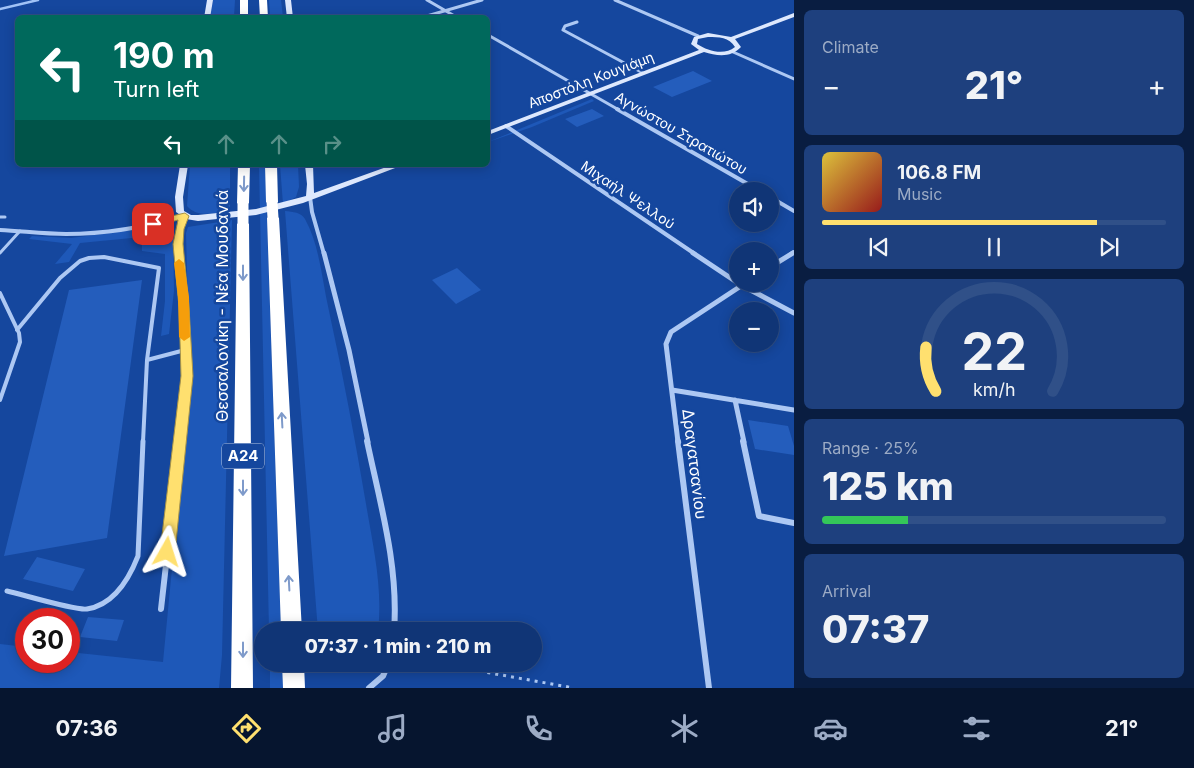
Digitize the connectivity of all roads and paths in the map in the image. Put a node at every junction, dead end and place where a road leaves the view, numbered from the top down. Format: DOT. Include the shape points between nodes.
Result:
graph roads {
  1 [pos="210,0"];
  2 [pos="244,0"];
  3 [pos="263,0"];
  4 [pos="288,0"];
  5 [pos="427,0"];
  6 [pos="482,0"];
  7 [pos="615,0"];
  8 [pos="445,10"];
  9 [pos="208,15"];
  10 [pos="244,15"];
  11 [pos="264,15"];
  12 [pos="290,15"];
  13 [pos="429,15"];
  14 [pos="453,15"];
  15 [pos="794,15"];
  16 [pos="577,22"];
  17 [pos="490,35"];
  18 [pos="698,36"];
  19 [pos="731,39"];
  20 [pos="704,50"];
  21 [pos="733,52"];
  22 [pos="642,73"];
  23 [pos="794,79"];
  24 [pos="590,93"];
  25 [pos="506,126"];
  26 [pos="490,132"];
  27 [pos="184,167"];
  28 [pos="244,167"];
  29 [pos="271,167"];
  30 [pos="309,167"];
  31 [pos="394,167"];
  32 [pos="744,182"];
  33 [pos="312,184"];
  34 [pos="336,188"];
  35 [pos="310,197"];
  36 [pos="779,202"];
  37 [pos="794,211"];
  38 [pos="185,216"];
  39 [pos="0,217"];
  40 [pos="5,217"];
  41 [pos="0,230"];
  42 [pos="20,231"];
  43 [pos="794,252"];
  44 [pos="0,253"];
  45 [pos="779,261"];
  46 [pos="729,277"];
  47 [pos="729,292"];
  48 [pos="755,292"];
  49 [pos="0,293"];
  50 [pos="794,313"];
  51 [pos="17,330"];
  52 [pos="185,350"];
  53 [pos="147,360"];
  54 [pos="672,390"];
  55 [pos="0,400"];
  56 [pos="735,400"];
  57 [pos="794,410"];
  58 [pos="794,523"];
  59 [pos="7,591"];
  60 [pos="161,609"];
  61 [pos="292,622"];
  62 [pos="395,622"];
  63 [pos="293,672"];
  64 [pos="385,672"];
  65 [pos="487,672"];
  66 [pos="242,688"];
  67 [pos="294,688"];
  68 [pos="369,688"];
  69 [pos="574,688"];
  70 [pos="709,688"];
  1 -- 9 [label="street"];
  2 -- 10 [label="highway"];
  3 -- 11 [label="highway"];
  4 -- 12 [label="street"];
  5 -- 8 [label="street"];
  6 -- 8 [label="street"];
  7 -- 18 [label="street"];
  8 -- 13 [label="street"];
  8 -- 14 [label="street"];
  15 -- 19 [label="street"];
  16 -- 22 [label="street" via="563,30"];
  17 -- 24 [label="street, Αγνώστου Στρατιώτου"];
  18 -- 19 [label="street"];
  18 -- 20 [label="street" via="694,44"];
  19 -- 21 [label="street" via="738,45"];
  20 -- 21 [label="street"];
  20 -- 22 [label="street, Αποστόλη Κουγιάμη"];
  21 -- 23 [label="street"];
  22 -- 24 [label="street, Αποστόλη Κουγιάμη"];
  24 -- 25 [label="street, Αποστόλη Κουγιάμη"];
  24 -- 32 [label="street, Αγνώστου Στρατιώτου"];
  25 -- 26 [label="street, Αποστόλη Κουγιάμη"];
  25 -- 46 [label="street, Μιχαήλ Ψελλού"];
  27 -- 38 [label="street" via="179,206"];
  28 -- 66 [label="highway, Θεσσαλονίκη - Νέα Μουδανιά / Α24, one-way, bridge"];
  61 -- 29 [label="highway, Α24, one-way"];
  30 -- 33 [label="street"];
  31 -- 34 [label="street"];
  33 -- 34 [label="street"];
  33 -- 35 [label="street"];
  34 -- 35 [label="street"];
  35 -- 38 [label="street" via="256,212 198,218"];
  35 -- 62 [label="street" via="349,350 387,537 396,604"];
  36 -- 37 [label="street"];
  38 -- 42 [label="street" via="88,233"];
  38 -- 52 [label="street" via="178,244"];
  39 -- 40 [label="lane"];
  41 -- 42 [label="street"];
  42 -- 44 [label="lane"];
  43 -- 45 [label="street"];
  47 -- 54 [label="street, Δραγατσανίου" via="669,334 666,344"];
  48 -- 50 [label="street, Μιχαήλ Ψελλού"];
  49 -- 51 [label="lane"];
  51 -- 53 [label="lane" via="67,270 82,259 100,257 154,266 159,270"];
  51 -- 55 [label="lane" via="20,342"];
  52 -- 53 [label="lane"];
  52 -- 60 [label="street" via="187,376"];
  53 -- 59 [label="lane" via="138,556 132,572 104,604 85,610"];
  54 -- 56 [label="street"];
  54 -- 70 [label="street, Δραγατσανίου"];
  56 -- 57 [label="street"];
  56 -- 58 [label="street" via="759,516"];
  63 -- 67 [label="highway"];
  64 -- 68 [label="street"];
  65 -- 69 [label="path"];
}
